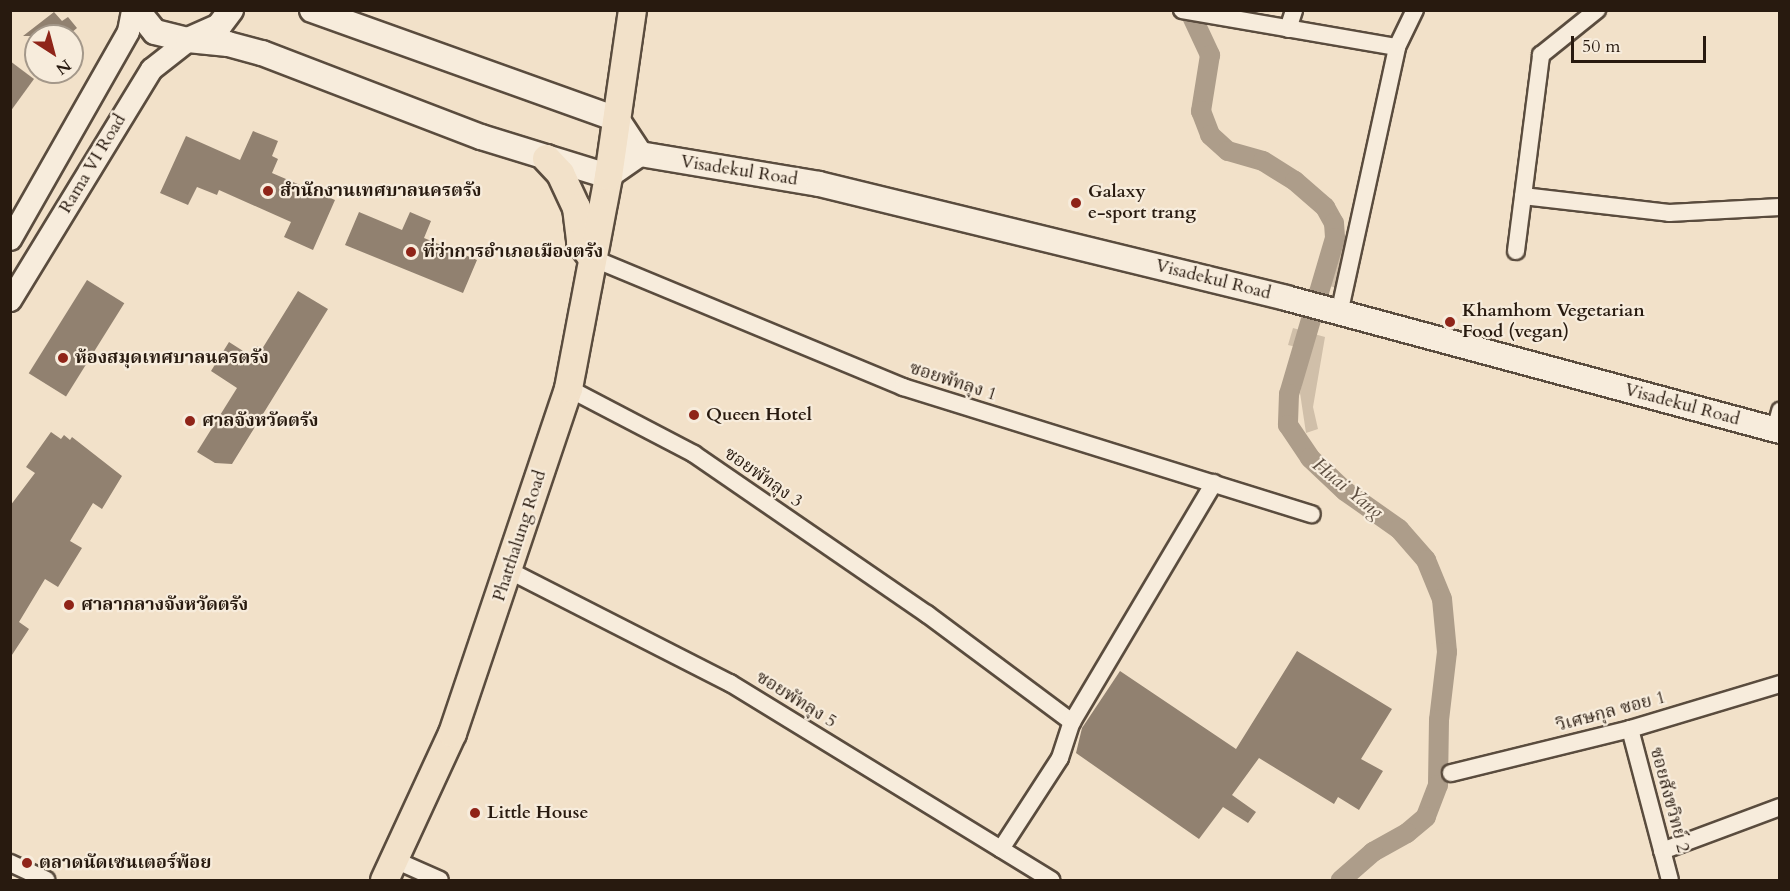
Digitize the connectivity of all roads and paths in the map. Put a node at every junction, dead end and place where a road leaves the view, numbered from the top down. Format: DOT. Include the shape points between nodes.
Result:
graph roads {
  1 [pos="132,10"];
  2 [pos="137,10"];
  3 [pos="231,10"];
  4 [pos="312,10"];
  5 [pos="632,10"];
  6 [pos="1182,10"];
  7 [pos="1294,10"];
  8 [pos="1415,10"];
  9 [pos="1597,10"];
  10 [pos="1288,29"];
  11 [pos="188,40"];
  12 [pos="1398,47"];
  13 [pos="617,119"];
  14 [pos="640,154"];
  15 [pos="546,158"];
  16 [pos="608,176"];
  17 [pos="1523,196"];
  18 [pos="1779,207"];
  19 [pos="10,239"];
  20 [pos="1516,251"];
  21 [pos="592,258"];
  22 [pos="10,300"];
  23 [pos="1339,314"];
  24 [pos="568,388"];
  25 [pos="1778,424"];
  26 [pos="1214,483"];
  27 [pos="1312,514"];
  28 [pos="510,571"];
  29 [pos="1779,684"];
  30 [pos="1072,722"];
  31 [pos="1630,729"];
  32 [pos="1451,772"];
  33 [pos="1779,807"];
  34 [pos="1001,849"];
  35 [pos="1662,851"];
  36 [pos="10,863"];
  37 [pos="389,870"];
  38 [pos="46,880"];
  39 [pos="440,880"];
  40 [pos="1052,880"];
  41 [pos="1670,880"];
  1 -- 19 [label="street, Rama VI Road" via="128,31"];
  2 -- 11 [label="main road" via="155,32"];
  3 -- 11 [label="main road" via="219,26"];
  4 -- 13 [label="main road"];
  5 -- 13 [label="main road, Phatthalung Road"];
  6 -- 10 [label="street"];
  7 -- 10 [label="street"];
  8 -- 12 [label="street"];
  9 -- 17 [label="street" via="1541,55"];
  10 -- 12 [label="street"];
  11 -- 15 [label="main road" via="262,53"];
  11 -- 22 [label="street, Rama VI Road" via="151,69"];
  12 -- 23 [label="street"];
  13 -- 14 [label="main road"];
  13 -- 16 [label="main road, Phatthalung Road"];
  14 -- 16 [label="main road"];
  14 -- 23 [label="main road, Visadekul Road" via="819,184"];
  15 -- 16 [label="main road"];
  15 -- 21 [label="main road" via="560,173 576,207 580,242"];
  16 -- 21 [label="main road, Phatthalung Road"];
  17 -- 18 [label="street" via="1669,213"];
  17 -- 20 [label="street"];
  21 -- 24 [label="main road, Phatthalung Road"];
  21 -- 26 [label="street, ซอยพัทลุง 1" via="903,387"];
  23 -- 25 [label="main road, Visadekul Road"];
  24 -- 28 [label="main road, Phatthalung Road"];
  24 -- 30 [label="street, ซอยพัทลุง 3" via="694,454 927,614"];
  26 -- 27 [label="street, ซอยพัทลุง 1"];
  26 -- 30 [label="street"];
  28 -- 34 [label="street, ซอยพัทลุง 5" via="730,683"];
  28 -- 37 [label="main road, Phatthalung Road" via="452,733"];
  29 -- 31 [label="street, วิเศษกุล ซอย 1"];
  30 -- 34 [label="street" via="1060,758"];
  31 -- 32 [label="street, วิเศษกุล ซอย 1"];
  31 -- 35 [label="street, ซอยสังขวิทย์ 2"];
  33 -- 35 [label="street"];
  34 -- 40 [label="street, ซอยพัทลุง 5"];
  35 -- 41 [label="street, ซอยสังขวิทย์ 2"];
  36 -- 38 [label="street"];
  37 -- 39 [label="street"];
}
